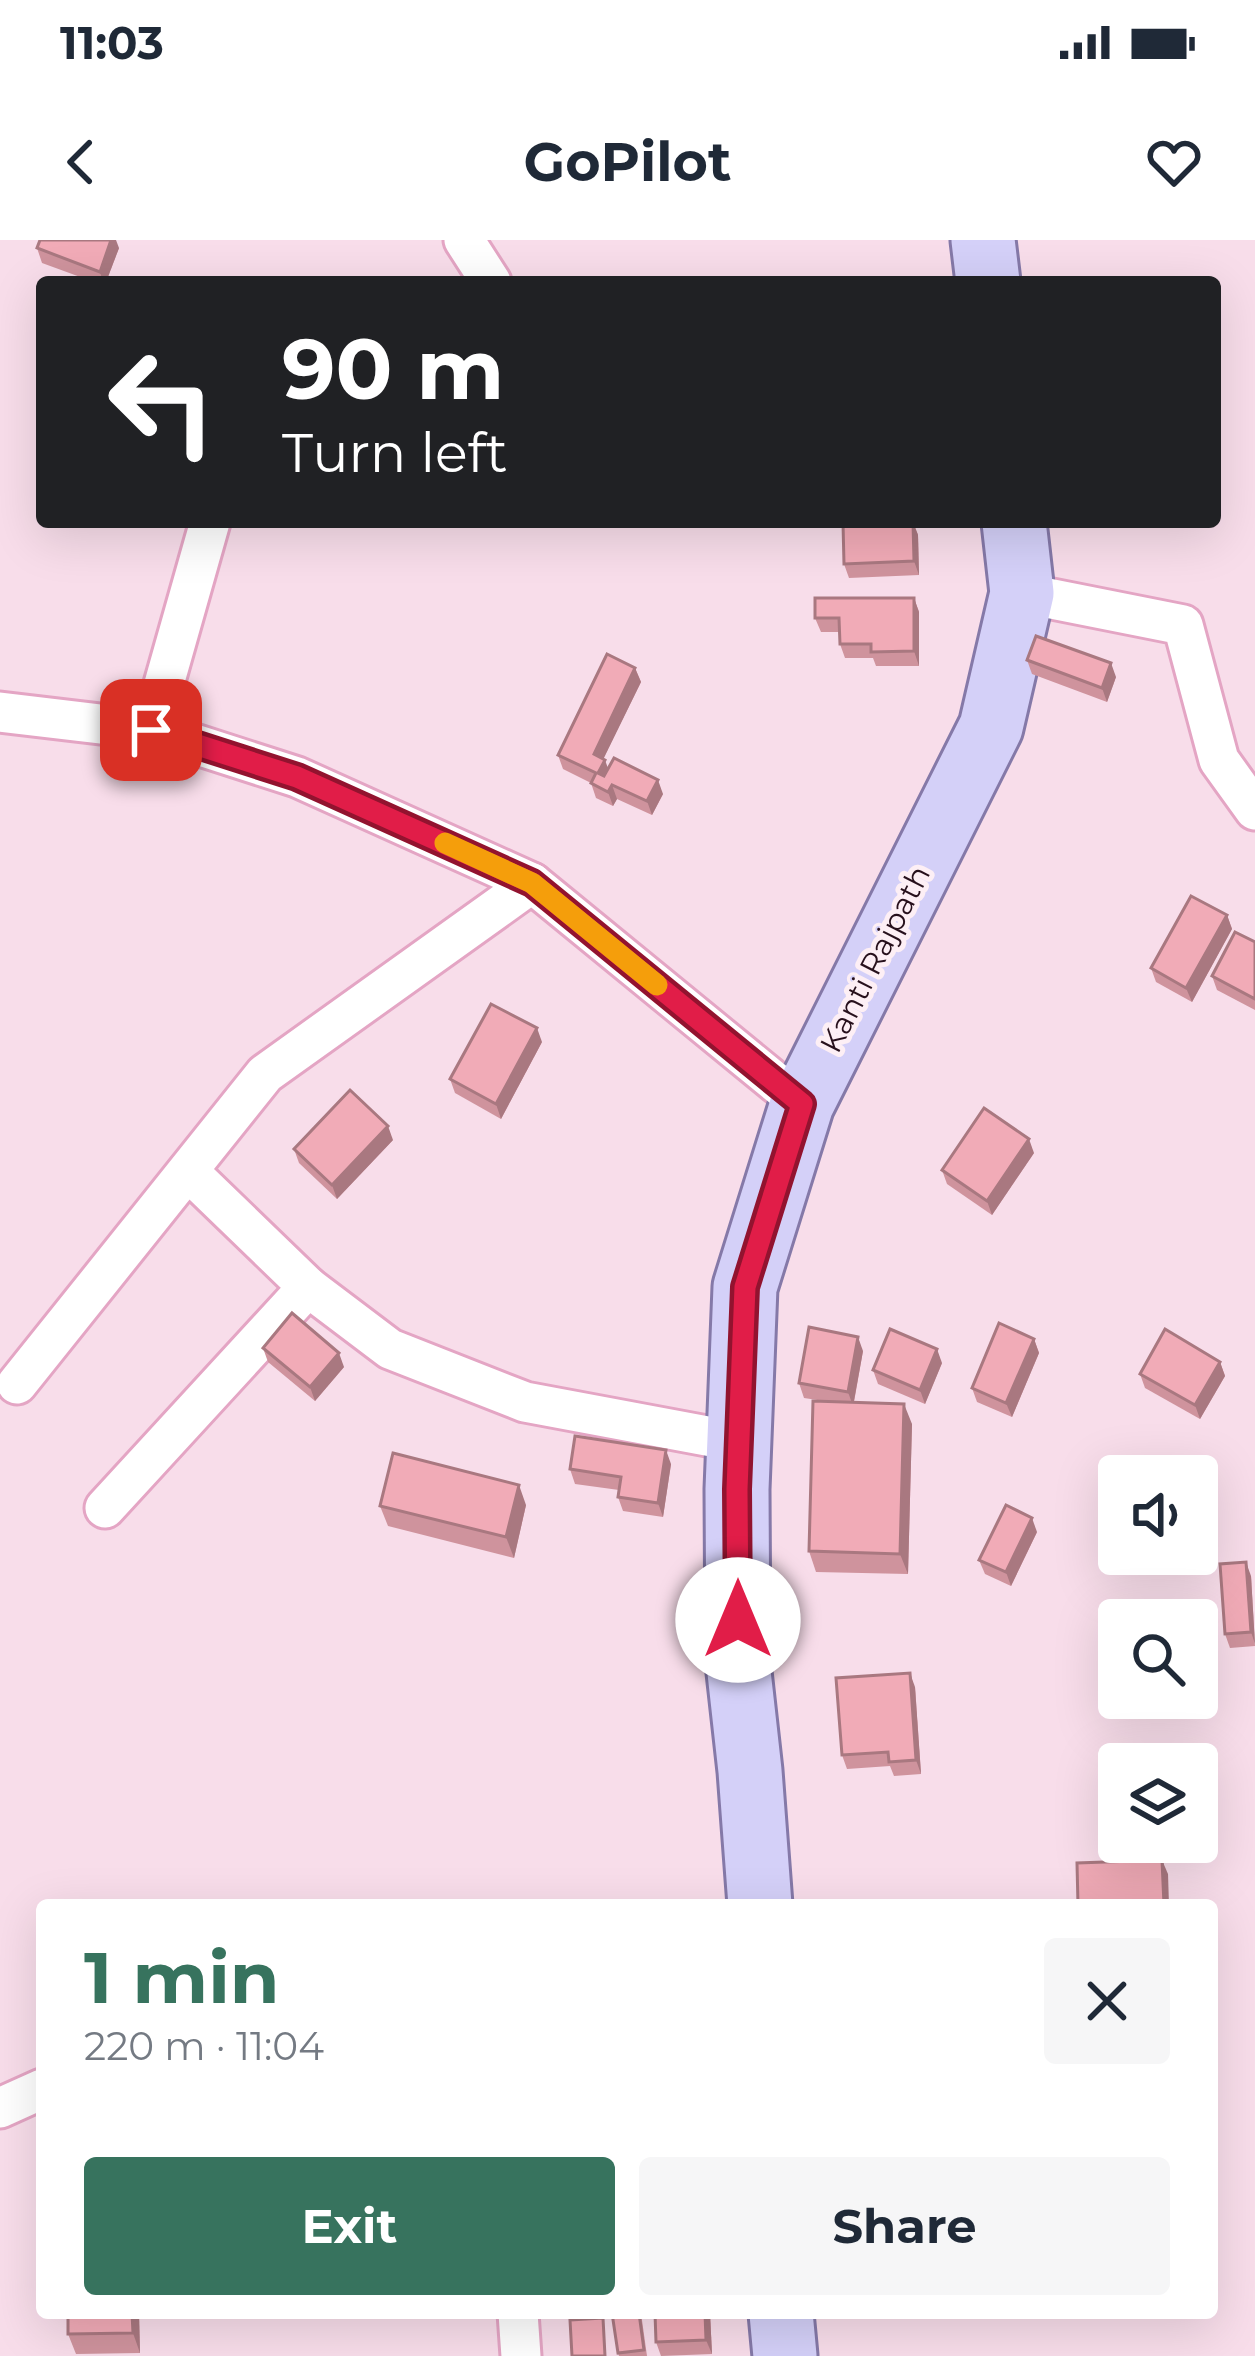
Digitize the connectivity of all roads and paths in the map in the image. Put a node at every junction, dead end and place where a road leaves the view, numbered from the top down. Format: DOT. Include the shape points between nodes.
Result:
graph roads {
  1 [pos="464,240"];
  2 [pos="983,240"];
  3 [pos="486,276"];
  4 [pos="987,276"];
  5 [pos="208,528"];
  6 [pos="1016,528"];
  7 [pos="1022,593"];
  8 [pos="0,712"];
  9 [pos="151,730"];
  10 [pos="1255,810"];
  11 [pos="532,883"];
  12 [pos="802,1104"];
  13 [pos="188,1171"];
  14 [pos="308,1287"];
  15 [pos="17,1384"];
  16 [pos="739,1442"];
  17 [pos="105,1508"];
  18 [pos="760,1899"];
  19 [pos="36,2092"];
  20 [pos="0,2108"];
  21 [pos="518,2319"];
  22 [pos="782,2319"];
  23 [pos="521,2356"];
  24 [pos="785,2356"];
  1 -- 3 [label="street"];
  2 -- 4 [label="main road"];
  5 -- 9 [label="street"];
  6 -- 7 [label="main road, Kanti Rajpath"];
  7 -- 10 [label="street" via="1183,625 1219,760"];
  7 -- 12 [label="main road, Kanti Rajpath" via="991,727"];
  8 -- 9 [label="street"];
  9 -- 11 [label="street" via="297,777"];
  11 -- 12 [label="street"];
  11 -- 13 [label="street" via="266,1074"];
  12 -- 16 [label="main road, Kanti Rajpath" via="745,1287"];
  13 -- 14 [label="street"];
  13 -- 15 [label="street"];
  14 -- 16 [label="street" via="390,1349 525,1402"];
  14 -- 17 [label="street"];
  16 -- 18 [label="main road, Kanti Rajpath" via="738,1664"];
  19 -- 20 [label="street"];
  21 -- 23 [label="street"];
  22 -- 24 [label="main road"];
}
